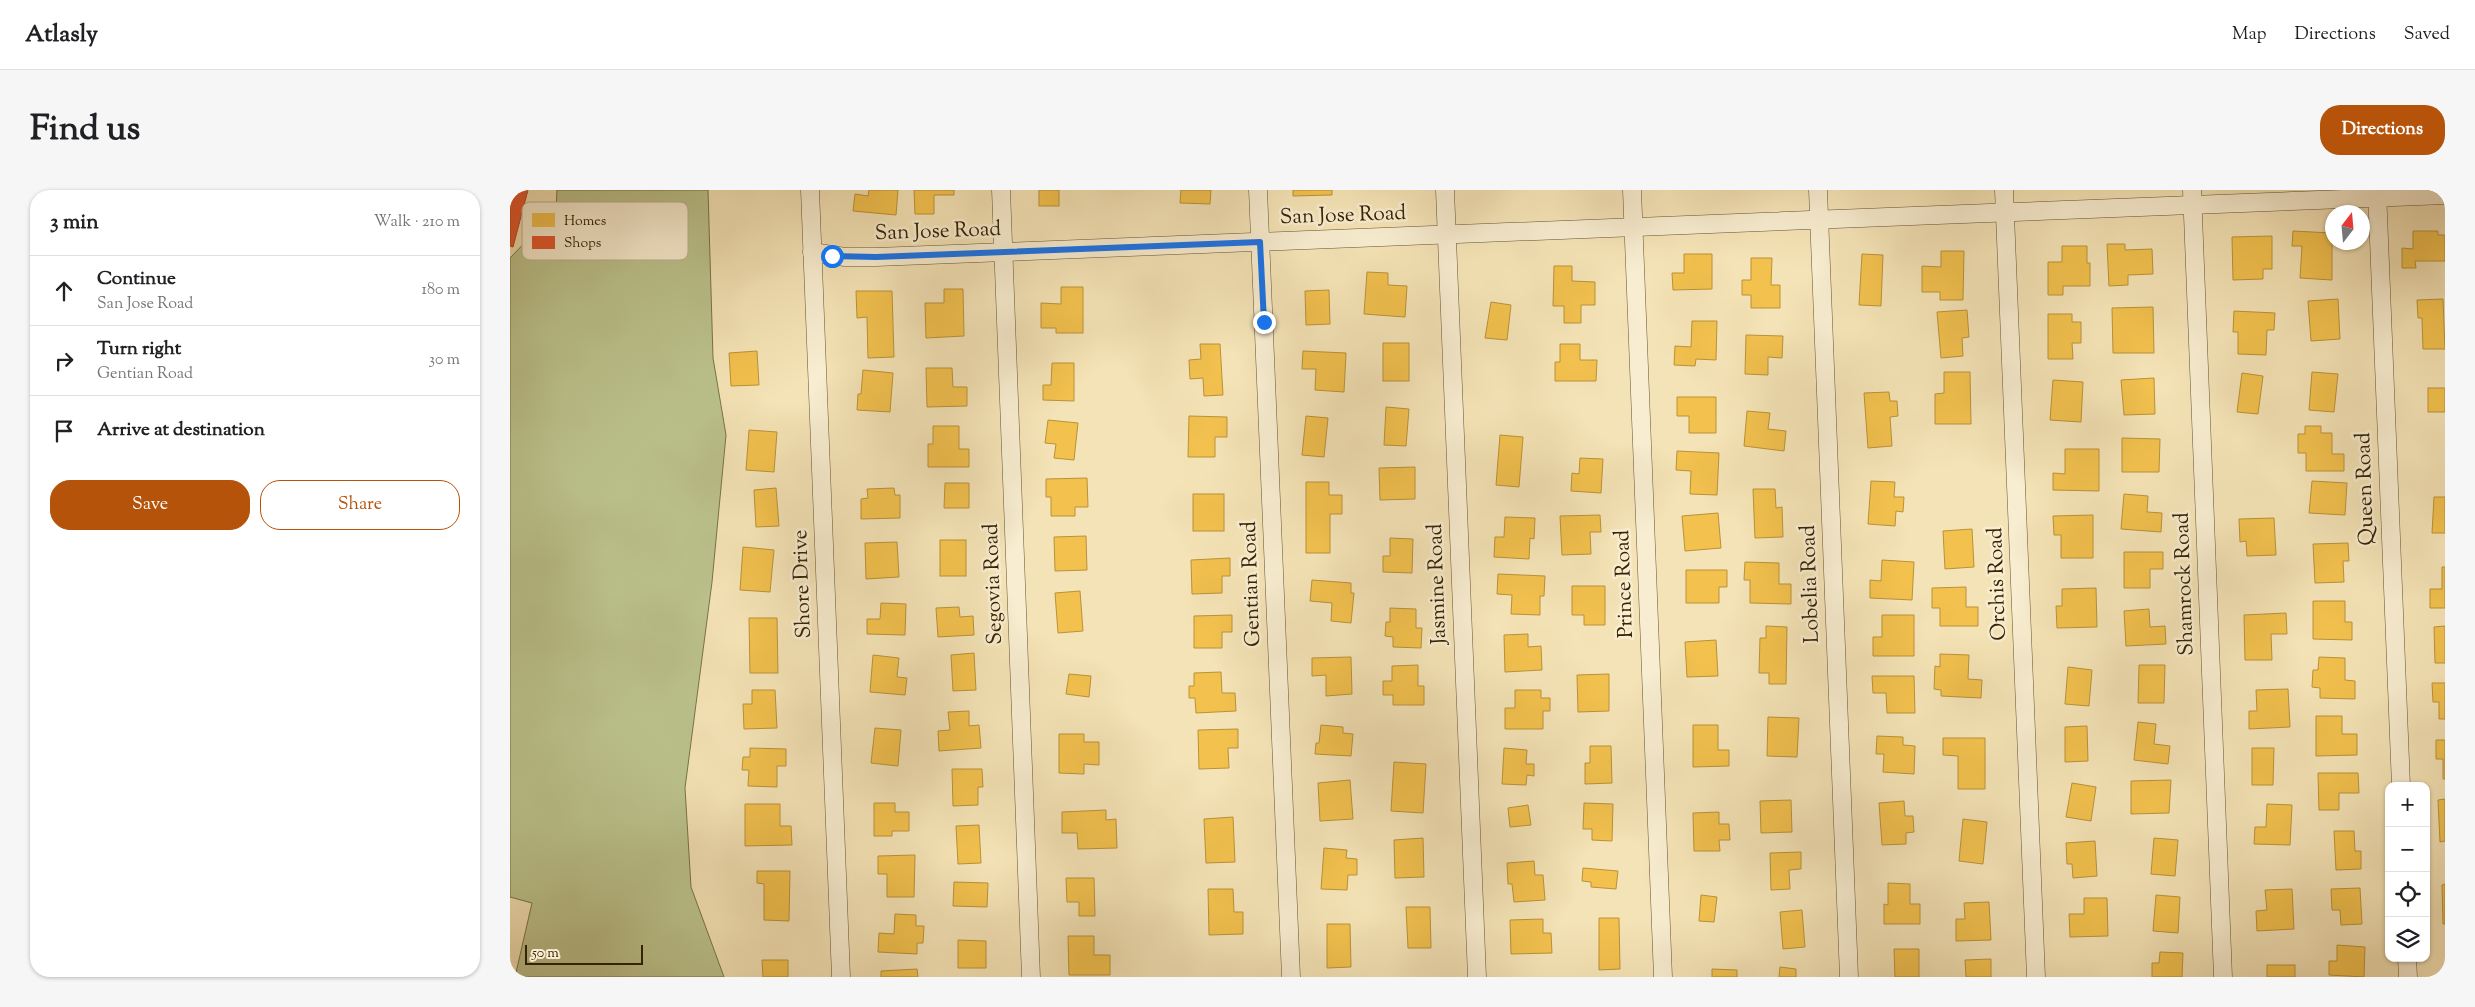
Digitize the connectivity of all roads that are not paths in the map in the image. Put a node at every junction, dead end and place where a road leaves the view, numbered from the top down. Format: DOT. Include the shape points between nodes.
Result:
graph roads {
  1 [pos="810,190"];
  2 [pos="1001,190"];
  3 [pos="1258,190"];
  4 [pos="1446,190"];
  5 [pos="1632,190"];
  6 [pos="1818,190"];
  7 [pos="2004,190"];
  8 [pos="2377,194"];
  9 [pos="2445,195"];
  10 [pos="2192,198"];
  11 [pos="2005,213"];
  12 [pos="1819,220"];
  13 [pos="1634,227"];
  14 [pos="1447,234"];
  15 [pos="1260,242"];
  16 [pos="812,252"];
  17 [pos="1003,252"];
  18 [pos="2400,782"];
  19 [pos="2407,962"];
  20 [pos="841,977"];
  21 [pos="1032,977"];
  22 [pos="1291,977"];
  23 [pos="1477,977"];
  24 [pos="1663,977"];
  25 [pos="1848,977"];
  26 [pos="2036,977"];
  27 [pos="2223,977"];
  28 [pos="2408,977"];
  1 -- 16 [label="street, Shore Drive"];
  2 -- 17 [label="street, Segovia Road"];
  3 -- 15 [label="street, Gentian Road"];
  4 -- 14 [label="street, Jasmine Road"];
  5 -- 13 [label="street, Prince Road"];
  6 -- 12 [label="street, Lobelia Road"];
  7 -- 11 [label="street, Orchis Road"];
  8 -- 9 [label="street, San Jose Road"];
  8 -- 10 [label="street, San Jose Road"];
  8 -- 18 [label="street, Queen Road"];
  10 -- 11 [label="street, San Jose Road"];
  10 -- 27 [label="street, Shamrock Road"];
  11 -- 12 [label="street, San Jose Road"];
  11 -- 26 [label="street, Orchis Road"];
  12 -- 13 [label="street, San Jose Road"];
  12 -- 25 [label="street, Lobelia Road"];
  13 -- 14 [label="street, San Jose Road"];
  13 -- 24 [label="street, Prince Road"];
  14 -- 15 [label="street, San Jose Road"];
  14 -- 23 [label="street, Jasmine Road"];
  15 -- 17 [label="street, San Jose Road"];
  15 -- 22 [label="street, Gentian Road"];
  16 -- 17 [label="street, San Jose Road" via="876,257"];
  16 -- 20 [label="street, Shore Drive"];
  17 -- 21 [label="street, Segovia Road"];
  19 -- 28 [label="street"];
}
